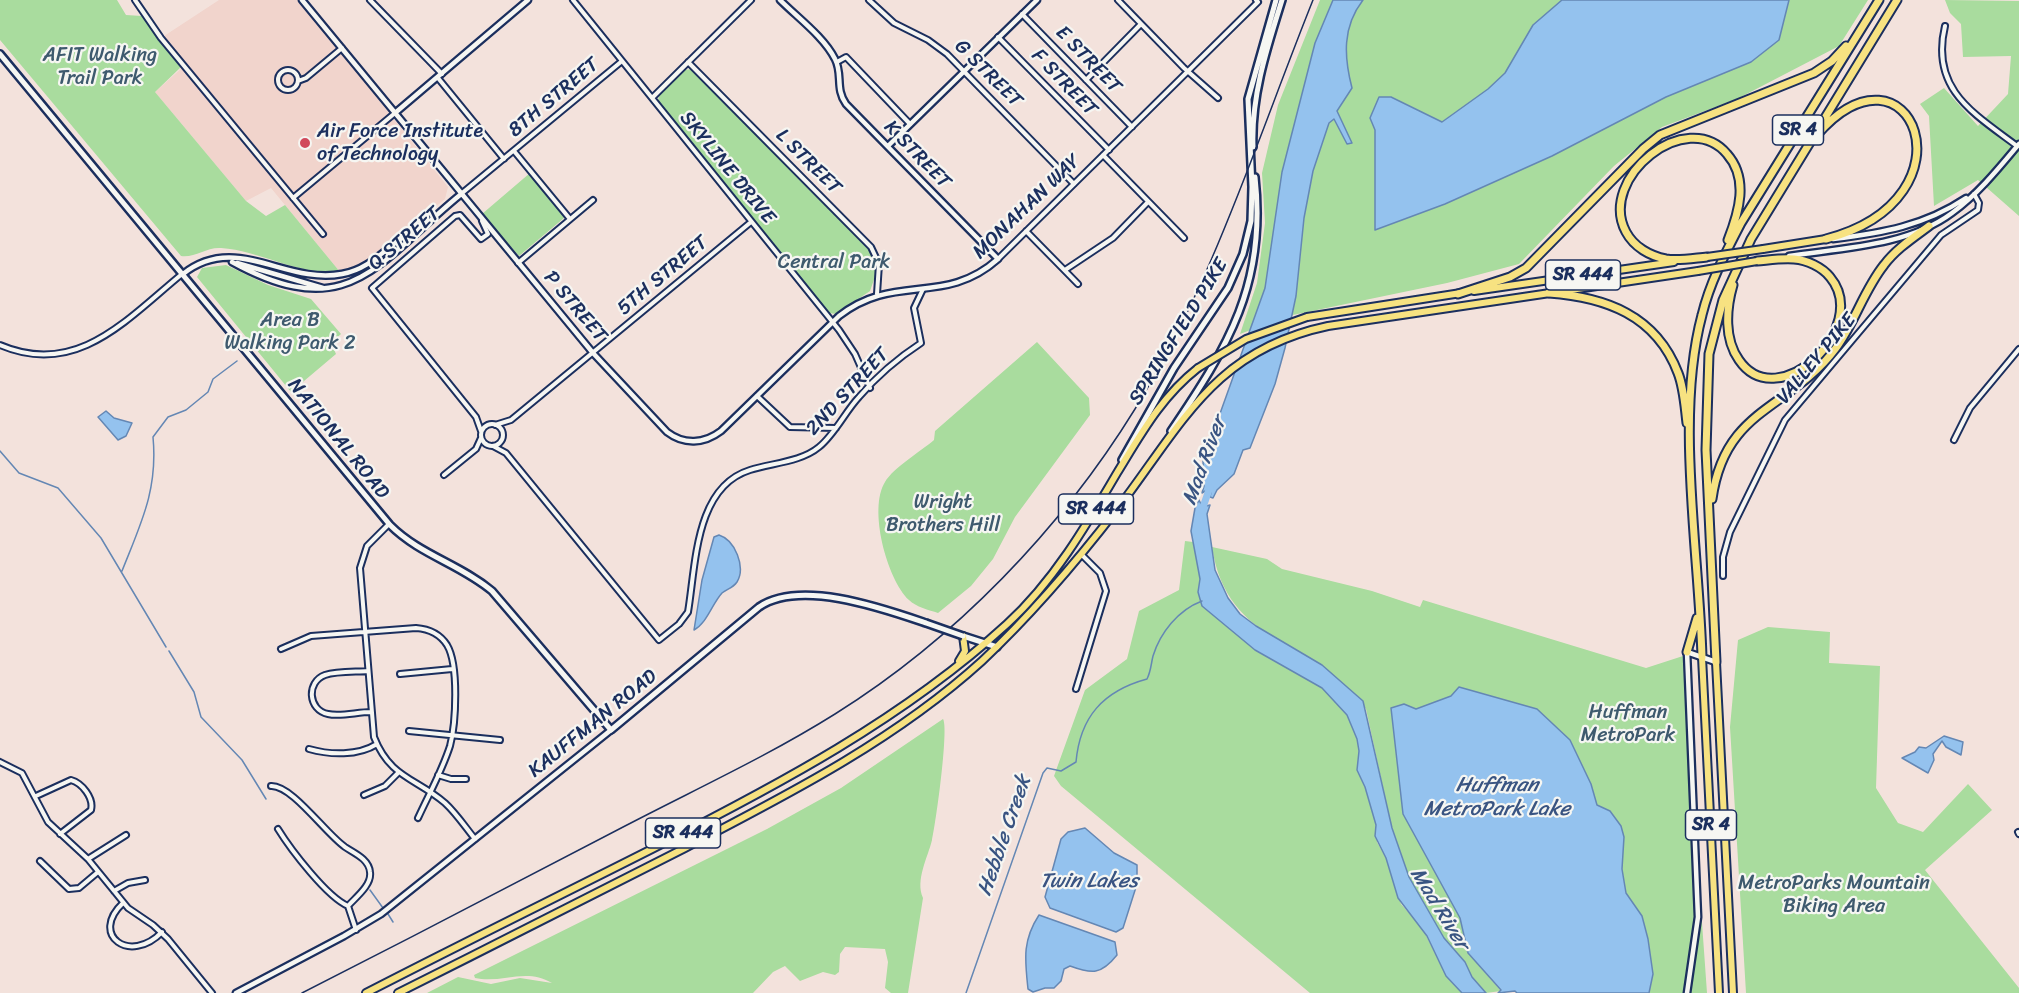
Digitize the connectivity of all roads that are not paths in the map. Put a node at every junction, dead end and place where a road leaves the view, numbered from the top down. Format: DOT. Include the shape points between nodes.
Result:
graph roads {
  1 [pos="135,0"];
  2 [pos="302,0"];
  3 [pos="370,0"];
  4 [pos="528,0"];
  5 [pos="573,0"];
  6 [pos="751,0"];
  7 [pos="780,0"];
  8 [pos="869,0"];
  9 [pos="1036,0"];
  10 [pos="1118,0"];
  11 [pos="1276,0"];
  12 [pos="1282,0"];
  13 [pos="1879,0"];
  14 [pos="1897,0"];
  15 [pos="1257,1"];
  16 [pos="1022,14"];
  17 [pos="1869,15"];
  18 [pos="1142,24"];
  19 [pos="1946,26"];
  20 [pos="998,38"];
  21 [pos="342,48"];
  22 [pos="0,54"];
  23 [pos="622,61"];
  24 [pos="688,62"];
  25 [pos="837,62"];
  26 [pos="964,71"];
  27 [pos="1188,71"];
  28 [pos="440,76"];
  29 [pos="1086,80"];
  30 [pos="298,81"];
  31 [pos="652,98"];
  32 [pos="1218,99"];
  33 [pos="395,113"];
  34 [pos="910,124"];
  35 [pos="1132,127"];
  36 [pos="2018,145"];
  37 [pos="888,146"];
  38 [pos="1109,150"];
  39 [pos="514,151"];
  40 [pos="1803,151"];
  41 [pos="1103,156"];
  42 [pos="504,159"];
  43 [pos="1074,184"];
  44 [pos="1973,194"];
  45 [pos="460,195"];
  46 [pos="293,198"];
  47 [pos="593,200"];
  48 [pos="1148,202"];
  49 [pos="570,219"];
  50 [pos="482,221"];
  51 [pos="751,222"];
  52 [pos="422,226"];
  53 [pos="1929,226"];
  54 [pos="1026,231"];
  55 [pos="323,234"];
  56 [pos="1184,238"];
  57 [pos="1826,239"];
  58 [pos="1743,255"];
  59 [pos="220,257"];
  60 [pos="1707,257"];
  61 [pos="998,259"];
  62 [pos="1721,260"];
  63 [pos="1757,261"];
  64 [pos="518,263"];
  65 [pos="1065,270"];
  66 [pos="183,274"];
  67 [pos="1078,284"];
  68 [pos="923,289"];
  69 [pos="1549,293"];
  70 [pos="877,294"];
  71 [pos="1458,294"];
  72 [pos="833,323"];
  73 [pos="0,345"];
  74 [pos="2019,348"];
  75 [pos="593,353"];
  76 [pos="870,388"];
  77 [pos="757,396"];
  78 [pos="476,417"];
  79 [pos="511,420"];
  80 [pos="489,424"];
  81 [pos="495,424"];
  82 [pos="836,428"];
  83 [pos="481,431"];
  84 [pos="502,436"];
  85 [pos="481,438"];
  86 [pos="1954,440"];
  87 [pos="487,446"];
  88 [pos="493,446"];
  89 [pos="476,449"];
  90 [pos="1691,451"];
  91 [pos="506,453"];
  92 [pos="444,475"];
  93 [pos="1127,495"];
  94 [pos="1103,496"];
  95 [pos="1710,513"];
  96 [pos="389,524"];
  97 [pos="1080,553"];
  98 [pos="1723,576"];
  99 [pos="1700,606"];
  100 [pos="364,632"];
  101 [pos="963,636"];
  102 [pos="984,644"];
  103 [pos="997,646"];
  104 [pos="281,649"];
  105 [pos="1688,652"];
  106 [pos="1702,657"];
  107 [pos="1716,662"];
  108 [pos="452,669"];
  109 [pos="368,671"];
  110 [pos="400,674"];
  111 [pos="1076,689"];
  112 [pos="903,706"];
  113 [pos="371,712"];
  114 [pos="611,730"];
  115 [pos="409,731"];
  116 [pos="452,735"];
  117 [pos="500,740"];
  118 [pos="377,744"];
  119 [pos="309,749"];
  120 [pos="0,762"];
  121 [pos="398,773"];
  122 [pos="438,775"];
  123 [pos="466,779"];
  124 [pos="271,786"];
  125 [pos="429,794"];
  126 [pos="364,795"];
  127 [pos="36,796"];
  128 [pos="418,818"];
  129 [pos="278,829"];
  130 [pos="60,834"];
  131 [pos="126,835"];
  132 [pos="475,839"];
  133 [pos="88,859"];
  134 [pos="40,861"];
  135 [pos="98,872"];
  136 [pos="145,880"];
  137 [pos="114,891"];
  138 [pos="123,903"];
  139 [pos="348,906"];
  140 [pos="356,930"];
  141 [pos="162,932"];
  142 [pos="212,993"];
  143 [pos="236,993"];
  144 [pos="366,993"];
  145 [pos="398,993"];
  146 [pos="1687,993"];
  147 [pos="1719,993"];
  148 [pos="1733,993"];
  1 -- 46 [label="street" via="161,38"];
  2 -- 21 [label="street, P STREET"];
  3 -- 28 [label="street"];
  4 -- 28 [label="street"];
  5 -- 23 [label="street, SKYLINE DRIVE"];
  6 -- 24 [label="street"];
  7 -- 25 [label="street"];
  8 -- 26 [label="street, G STREET" via="894,23 940,48"];
  9 -- 16 [label="street"];
  10 -- 18 [label="street"];
  11 -- 94 [label="main road, SPRINGFIELD PIKE" via="1248,99 1252,203 1243,254 1222,298 1147,412"];
  12 -- 93 [label="main road, SPRINGFIELD PIKE" via="1253,112 1257,226 1247,292 1217,358"];
  13 -- 17 [label="highway, SR 4"];
  14 -- 40 [label="highway, SR 4"];
  15 -- 27 [label="street, MONAHAN WAY"];
  16 -- 20 [label="street"];
  16 -- 29 [label="street, E STREET"];
  17 -- 62 [label="highway, SR 4"];
  17 -- 71 [label="highway" via="1846,46 1814,73 1660,135 1526,268"];
  18 -- 27 [label="street"];
  18 -- 29 [label="street"];
  19 -- 36 [label="street" via="1942,57 1950,85 1964,103"];
  20 -- 26 [label="street"];
  20 -- 38 [label="street, F STREET"];
  21 -- 30 [label="street"];
  21 -- 33 [label="street, P STREET"];
  22 -- 66 [label="main road, NATIONAL ROAD"];
  23 -- 31 [label="street, SKYLINE DRIVE"];
  23 -- 39 [label="street, 8TH STREET"];
  24 -- 31 [label="street"];
  24 -- 70 [label="street, L STREET" via="871,247 879,264"];
  25 -- 34 [label="street" via="846,57"];
  25 -- 37 [label="street, K STREET" via="842,98"];
  26 -- 34 [label="street"];
  26 -- 43 [label="street, G STREET"];
  27 -- 32 [label="street"];
  27 -- 35 [label="street, MONAHAN WAY"];
  28 -- 33 [label="street"];
  28 -- 42 [label="street"];
  29 -- 35 [label="street, E STREET"];
  30 -- 30 [label="street" via="294,73 286,70 278,79 285,89"];
  31 -- 51 [label="street, SKYLINE DRIVE"];
  33 -- 45 [label="street, P STREET"];
  33 -- 46 [label="street"];
  34 -- 37 [label="street"];
  35 -- 38 [label="street, MONAHAN WAY"];
  36 -- 44 [label="street"];
  37 -- 61 [label="street, K STREET"];
  38 -- 41 [label="street, MONAHAN WAY"];
  39 -- 42 [label="street, 8TH STREET"];
  39 -- 49 [label="street"];
  40 -- 57 [label="highway" via="1839,114 1864,101 1894,105 1907,114 1915,127 1917,157 1897,200 1867,225"];
  40 -- 58 [label="highway, SR 4"];
  41 -- 43 [label="street, MONAHAN WAY"];
  41 -- 48 [label="street"];
  42 -- 45 [label="street, 8TH STREET"];
  43 -- 54 [label="street, MONAHAN WAY"];
  44 -- 53 [label="street" via="1950,215"];
  44 -- 57 [label="street" via="1918,224 1888,232"];
  44 -- 98 [label="street, VALLEY PIKE" via="1979,203 1978,210 1941,235 1785,420 1730,532"];
  45 -- 50 [label="street, P STREET"];
  45 -- 52 [label="street, 8TH STREET"];
  46 -- 55 [label="street"];
  47 -- 49 [label="street"];
  48 -- 56 [label="street"];
  48 -- 65 [label="street" via="1113,237"];
  49 -- 64 [label="street"];
  50 -- 64 [label="street, P STREET"];
  50 -- 78 [label="street, Q STREET" via="488,234 481,239 465,218 455,216 374,285 373,291"];
  51 -- 72 [label="street, SKYLINE DRIVE"];
  51 -- 75 [label="street, 5TH STREET"];
  52 -- 59 [label="street, 8TH STREET" via="366,266 334,276 312,275 239,257"];
  52 -- 59 [label="street, 8TH STREET" via="366,275 342,286 323,288 270,276"];
  53 -- 63 [label="street" via="1858,246"];
  53 -- 95 [label="highway" via="1883,265 1850,326 1823,363 1739,431 1716,479"];
  54 -- 61 [label="street, MONAHAN WAY"];
  54 -- 65 [label="street"];
  57 -- 60 [label="highway, SR 444, bridge"];
  58 -- 63 [label="highway" via="1729,304 1732,350 1756,374 1784,378 1811,363 1830,339 1840,323 1841,299 1832,279 1813,265 1794,259"];
  58 -- 95 [label="highway, SR 4" via="1723,300 1709,354 1706,450"];
  59 -- 66 [label="street, 8TH STREET" via="199,262"];
  60 -- 62 [label="highway" via="1668,260 1651,255 1629,238 1622,224 1621,196 1629,179 1655,150 1672,142 1691,138 1710,142 1734,161 1741,198"];
  60 -- 71 [label="highway, SR 444"];
  61 -- 68 [label="street, MONAHAN WAY" via="967,280"];
  62 -- 90 [label="highway, SR 4" via="1695,347"];
  63 -- 69 [label="highway, SR 444, bridge"];
  64 -- 75 [label="street, P STREET"];
  65 -- 67 [label="street"];
  66 -- 73 [label="street" via="88,346 44,355"];
  66 -- 96 [label="main road, NATIONAL ROAD"];
  68 -- 70 [label="street, MONAHAN WAY"];
  68 -- 76 [label="street, 2ND STREET" via="914,308 921,343 894,361"];
  69 -- 90 [label="highway" via="1604,302 1627,312 1660,341 1679,374"];
  69 -- 93 [label="highway, SR 444" via="1349,322 1298,333 1250,355 1209,387 1187,412"];
  70 -- 72 [label="street, MONAHAN WAY" via="854,305"];
  71 -- 94 [label="highway, SR 444, bridge" via="1307,317 1246,339 1197,368 1169,393"];
  72 -- 76 [label="street, SKYLINE DRIVE" via="855,354"];
  72 -- 77 [label="street, MONAHAN WAY"];
  74 -- 86 [label="street" via="1970,408"];
  75 -- 77 [label="street, P STREET" via="663,429 682,440 700,441 714,436"];
  75 -- 79 [label="street, 5TH STREET"];
  76 -- 82 [label="street, 2ND STREET"];
  77 -- 82 [label="street" via="790,427"];
  78 -- 80 [label="street, Q STREET"];
  78 -- 83 [label="street, Q STREET"];
  79 -- 81 [label="street, 5TH STREET"];
  79 -- 84 [label="street, 5TH STREET"];
  80 -- 81 [label="street"];
  80 -- 83 [label="street"];
  81 -- 84 [label="street"];
  82 -- 91 [label="street, 2ND STREET" via="812,452 742,473 718,490 706,513 687,616 659,640"];
  83 -- 85 [label="street"];
  84 -- 88 [label="street"];
  84 -- 91 [label="street"];
  85 -- 87 [label="street"];
  85 -- 89 [label="street"];
  87 -- 88 [label="street"];
  87 -- 89 [label="street"];
  88 -- 91 [label="street"];
  89 -- 92 [label="street"];
  90 -- 99 [label="highway, SR 4"];
  93 -- 97 [label="highway, SR 444"];
  94 -- 102 [label="highway, SR 444" via="1072,547 1042,585"];
  95 -- 107 [label="highway, SR 4"];
  96 -- 100 [label="street" via="372,539 362,558"];
  96 -- 114 [label="main road, NATIONAL ROAD" via="424,552 474,577 492,591"];
  97 -- 103 [label="highway, SR 444"];
  97 -- 111 [label="street" via="1094,565 1104,583 1105,599"];
  99 -- 105 [label="highway"];
  99 -- 106 [label="highway, SR 4"];
  100 -- 104 [label="street" via="311,636"];
  100 -- 108 [label="street" via="416,628 431,631 447,646"];
  100 -- 109 [label="street"];
  101 -- 102 [label="main road, KAUFFMAN ROAD"];
  101 -- 112 [label="highway" via="962,658"];
  101 -- 114 [label="main road, KAUFFMAN ROAD, bridge" via="883,609 793,595 775,598 759,607"];
  102 -- 103 [label="main road, KAUFFMAN ROAD"];
  102 -- 112 [label="highway, SR 444"];
  103 -- 145 [label="highway, SR 444" via="926,706 805,785"];
  105 -- 106 [label="street"];
  105 -- 146 [label="street" via="1698,918"];
  106 -- 107 [label="street"];
  106 -- 147 [label="highway, SR 4"];
  107 -- 148 [label="highway, SR 4"];
  108 -- 110 [label="street"];
  108 -- 116 [label="street" via="456,716"];
  109 -- 113 [label="street"];
  109 -- 113 [label="street" via="325,675 314,685 311,695 316,707 327,714"];
  112 -- 144 [label="highway, SR 444" via="773,787"];
  113 -- 118 [label="street"];
  114 -- 132 [label="street, KAUFFMAN ROAD"];
  115 -- 116 [label="street"];
  116 -- 117 [label="street"];
  116 -- 122 [label="street"];
  118 -- 119 [label="street" via="364,750 334,753"];
  118 -- 121 [label="street"];
  120 -- 127 [label="street" via="22,773"];
  121 -- 125 [label="street"];
  121 -- 126 [label="street" via="385,786"];
  122 -- 123 [label="street"];
  122 -- 125 [label="street"];
  124 -- 139 [label="street" via="282,788 328,835 367,864 369,882"];
  125 -- 128 [label="street"];
  125 -- 132 [label="street" via="447,806"];
  127 -- 130 [label="street" via="46,819"];
  127 -- 130 [label="street" via="71,780 91,799 91,810"];
  129 -- 139 [label="street" via="297,859 337,900"];
  130 -- 133 [label="street"];
  131 -- 133 [label="street"];
  132 -- 140 [label="street, KAUFFMAN ROAD"];
  133 -- 135 [label="street"];
  134 -- 135 [label="street" via="69,889 79,888"];
  135 -- 137 [label="street"];
  136 -- 137 [label="street"];
  137 -- 138 [label="street"];
  138 -- 141 [label="street"];
  138 -- 141 [label="street" via="110,923 117,942 128,948 140,947"];
  139 -- 140 [label="street"];
  140 -- 143 [label="street, KAUFFMAN ROAD"];
  141 -- 142 [label="street"];
}
